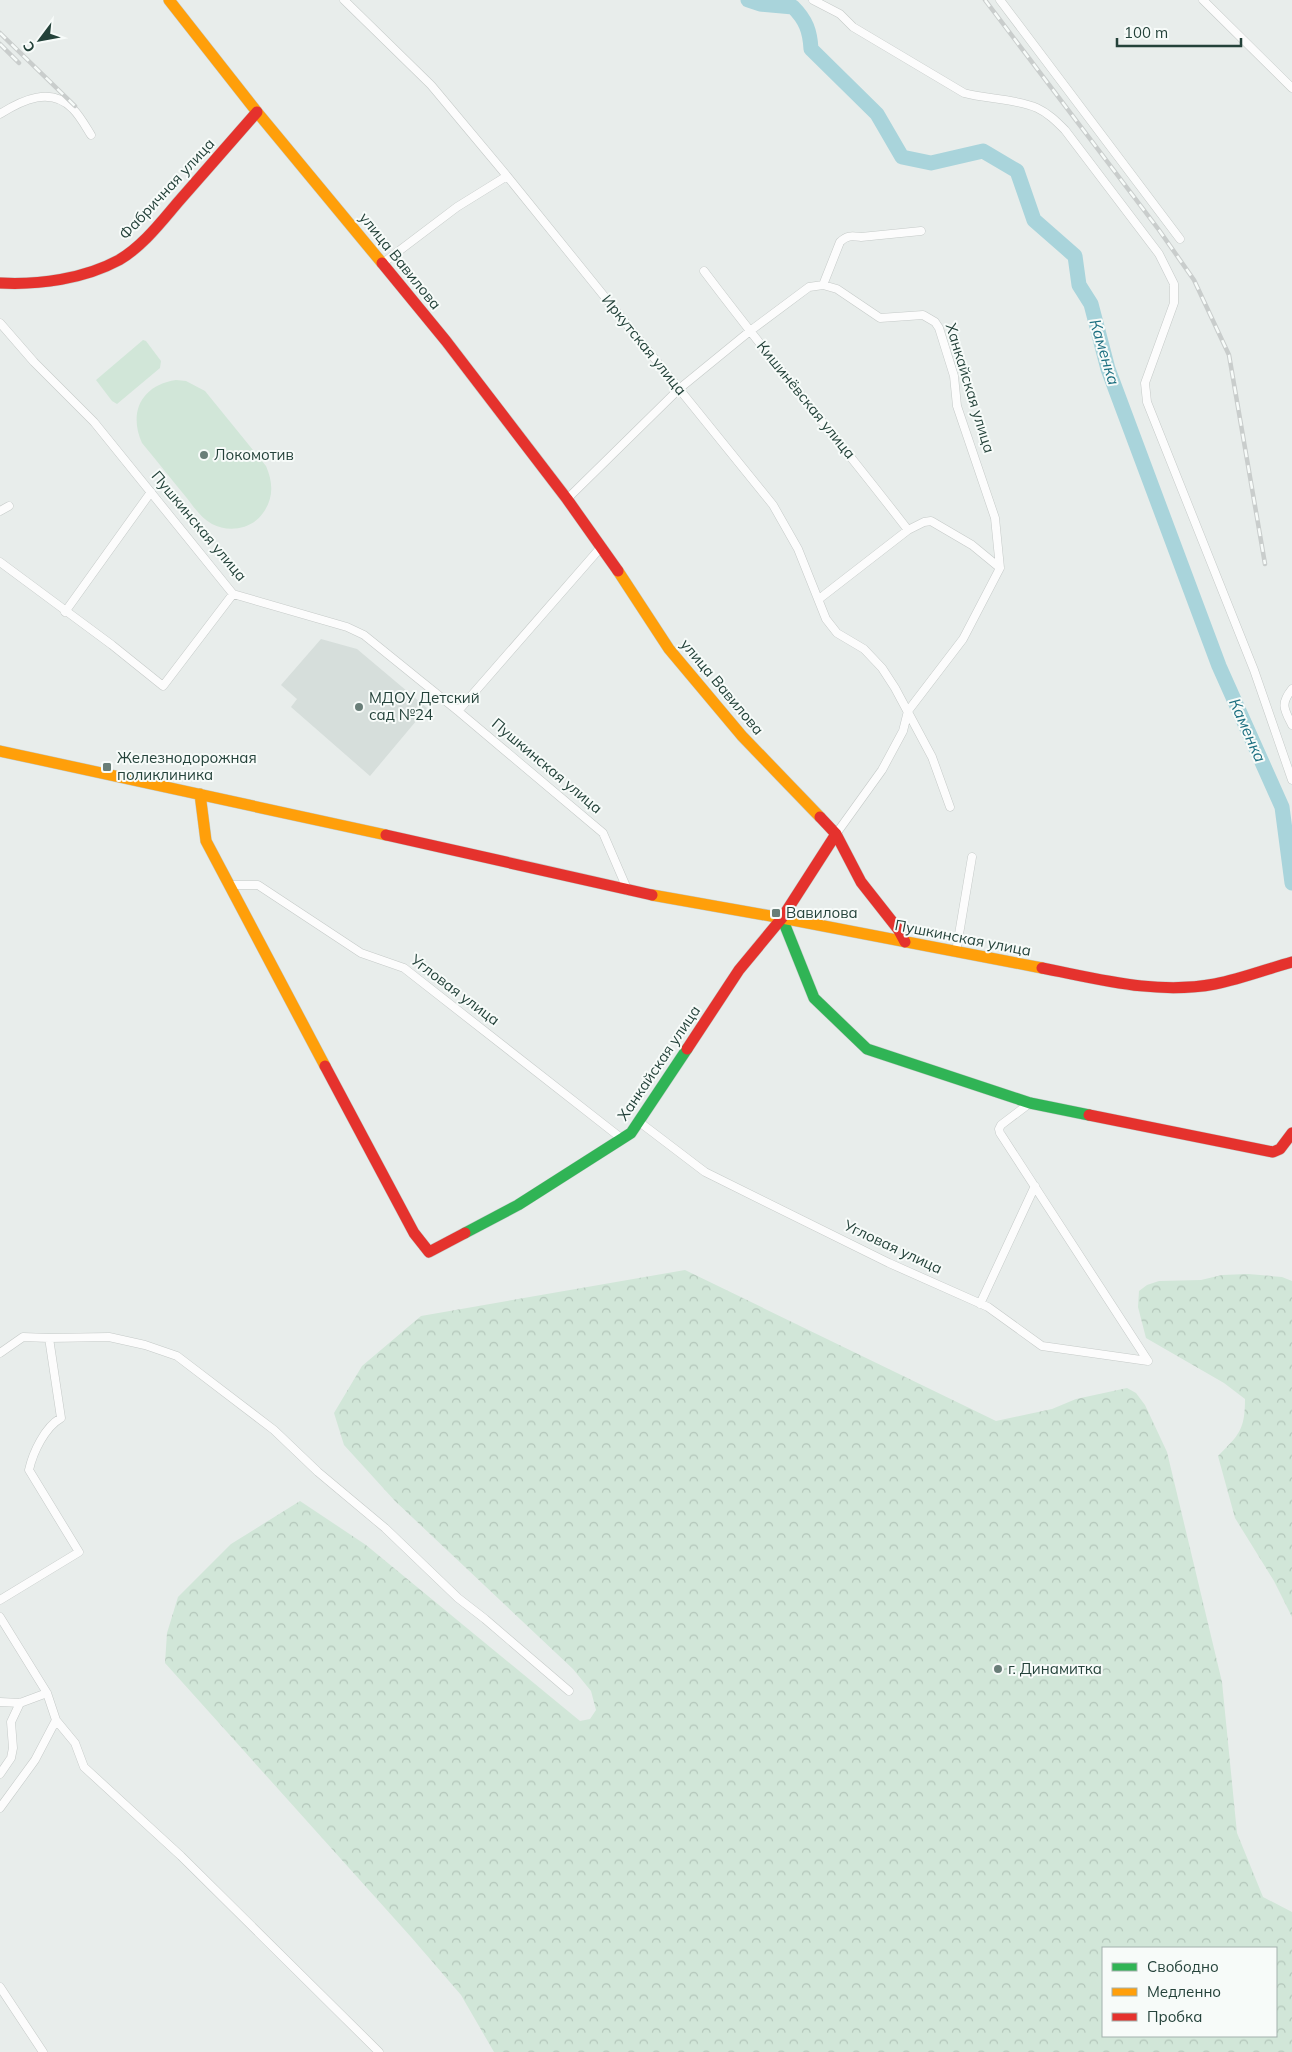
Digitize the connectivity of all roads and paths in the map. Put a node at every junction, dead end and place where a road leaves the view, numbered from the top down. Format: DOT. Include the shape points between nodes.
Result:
graph roads {
  1 [pos="168,0"];
  2 [pos="344,0"];
  3 [pos="813,0"];
  4 [pos="1000,0"];
  5 [pos="1202,0"];
  6 [pos="1292,88"];
  7 [pos="257,112"];
  8 [pos="0,114"];
  9 [pos="92,135"];
  10 [pos="507,176"];
  11 [pos="921,231"];
  12 [pos="1180,238"];
  13 [pos="383,263"];
  14 [pos="704,271"];
  15 [pos="0,284"];
  16 [pos="823,285"];
  17 [pos="0,322"];
  18 [pos="750,331"];
  19 [pos="679,388"];
  20 [pos="151,492"];
  21 [pos="568,499"];
  22 [pos="9,506"];
  23 [pos="0,511"];
  24 [pos="908,530"];
  25 [pos="602,546"];
  26 [pos="0,562"];
  27 [pos="1000,568"];
  28 [pos="233,594"];
  29 [pos="819,599"];
  30 [pos="65,612"];
  31 [pos="1292,689"];
  32 [pos="458,711"];
  33 [pos="908,711"];
  34 [pos="1292,725"];
  35 [pos="0,751"];
  36 [pos="1292,780"];
  37 [pos="200,794"];
  38 [pos="950,807"];
  39 [pos="836,834"];
  40 [pos="972,857"];
  41 [pos="229,885"];
  42 [pos="628,891"];
  43 [pos="782,918"];
  44 [pos="905,942"];
  45 [pos="956,952"];
  46 [pos="1288,963"];
  47 [pos="1030,1103"];
  48 [pos="638,1121"];
  49 [pos="1292,1133"];
  50 [pos="621,1138"];
  51 [pos="1035,1186"];
  52 [pos="980,1304"];
  53 [pos="49,1338"];
  54 [pos="0,1353"];
  55 [pos="0,1600"];
  56 [pos="0,1617"];
  57 [pos="569,1691"];
  58 [pos="47,1693"];
  59 [pos="0,1702"];
  60 [pos="20,1703"];
  61 [pos="56,1720"];
  62 [pos="0,1774"];
  63 [pos="0,1808"];
  64 [pos="0,1987"];
  65 [pos="43,2052"];
  66 [pos="379,2052"];
  1 -- 7 [label="street, улица Вавилова"];
  2 -- 10 [label="street, Иркутская улица" via="431,85"];
  3 -- 36 [label="street" via="964,94 1035,107 1051,116 1159,254 1174,284 1174,303 1145,383 1147,402 1254,670"];
  4 -- 12 [label="street"];
  5 -- 6 [label="street"];
  7 -- 13 [label="street, улица Вавилова"];
  7 -- 15 [label="street, Фабричная улица" via="142,242 119,260 49,281"];
  8 -- 9 [label="street" via="27,100 46,96 61,100 73,109"];
  10 -- 13 [label="street" via="457,207"];
  10 -- 19 [label="street, Иркутская улица"];
  11 -- 16 [label="street" via="843,238"];
  13 -- 21 [label="street, улица Вавилова"];
  14 -- 18 [label="street, Кишинёвская улица"];
  16 -- 18 [label="street" via="804,290"];
  16 -- 27 [label="street, Ханкайская улица" via="843,293 880,318 922,316 935,322 939,328 954,376 957,406 995,518"];
  17 -- 20 [label="street, Пушкинская улица" via="34,362 94,422"];
  18 -- 19 [label="street"];
  18 -- 24 [label="street, Кишинёвская улица"];
  19 -- 21 [label="street"];
  19 -- 29 [label="street, Иркутская улица" via="773,505 798,549"];
  20 -- 28 [label="street, Пушкинская улица"];
  20 -- 30 [label="street"];
  21 -- 25 [label="street, улица Вавилова"];
  22 -- 23 [label="street"];
  24 -- 27 [label="street" via="931,521 972,545"];
  24 -- 29 [label="street"];
  25 -- 32 [label="street"];
  25 -- 39 [label="street, улица Вавилова" via="669,649 742,736"];
  26 -- 30 [label="street"];
  27 -- 33 [label="street" via="963,639"];
  28 -- 30 [label="street" via="163,686"];
  28 -- 32 [label="street, Пушкинская улица" via="347,627 364,635"];
  29 -- 33 [label="street, Иркутская улица" via="826,619 837,633 864,649 882,668"];
  31 -- 34 [label="street" via="1285,698 1284,710"];
  32 -- 42 [label="street, Пушкинская улица" via="603,833"];
  33 -- 38 [label="street, Иркутская улица" via="932,757"];
  33 -- 39 [label="street" via="903,731 882,770"];
  35 -- 37 [label="street, Пушкинская улица"];
  37 -- 41 [label="street" via="206,841"];
  37 -- 42 [label="street, Пушкинская улица"];
  39 -- 43 [label="street, Ханкайская улица"];
  39 -- 44 [label="street, улица Вавилова" via="861,882"];
  40 -- 45 [label="street"];
  41 -- 50 [label="street, Угловая улица" via="258,885 361,953 404,968"];
  41 -- 50 [label="street, Ханкайская улица" via="414,1234 429,1252 518,1205"];
  42 -- 43 [label="street, Пушкинская улица"];
  43 -- 44 [label="street, Пушкинская улица"];
  43 -- 47 [label="street" via="814,998 866,1049"];
  43 -- 48 [label="street, Ханкайская улица" via="739,970"];
  44 -- 45 [label="street, Пушкинская улица"];
  45 -- 46 [label="street, Пушкинская улица" via="1138,987 1215,984"];
  47 -- 49 [label="street" via="1273,1152 1280,1149"];
  47 -- 51 [label="street" via="999,1129"];
  48 -- 50 [label="street, Ханкайская улица" via="630,1133"];
  48 -- 52 [label="street, Угловая улица" via="704,1172"];
  51 -- 52 [label="street"];
  51 -- 52 [label="street, Угловая улица" via="1148,1361 1042,1346"];
  53 -- 54 [label="street" via="23,1337"];
  53 -- 55 [label="street" via="61,1418 44,1437 29,1470 79,1552"];
  53 -- 57 [label="street" via="109,1337 177,1356 274,1430 458,1598"];
  56 -- 58 [label="street"];
  58 -- 60 [label="street"];
  58 -- 61 [label="street"];
  59 -- 60 [label="street"];
  60 -- 62 [label="street" via="11,1722 11,1758"];
  61 -- 63 [label="street" via="36,1760"];
  61 -- 66 [label="street" via="75,1743 84,1768 185,1860"];
  64 -- 65 [label="street"];
}
